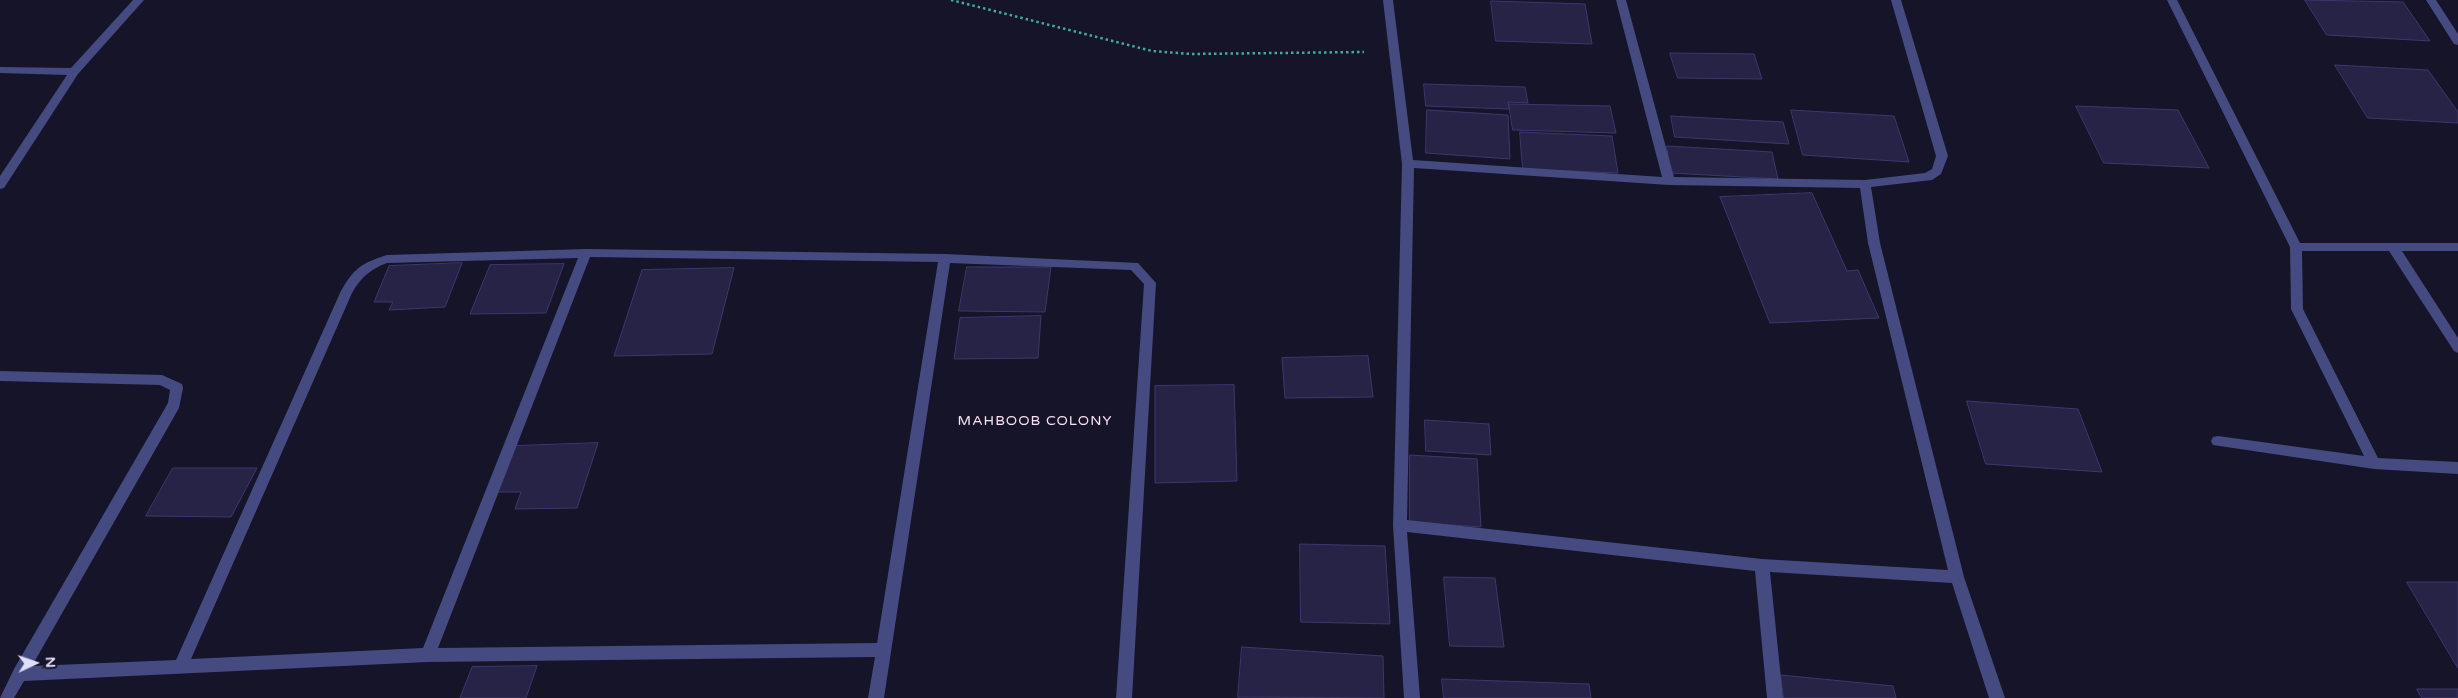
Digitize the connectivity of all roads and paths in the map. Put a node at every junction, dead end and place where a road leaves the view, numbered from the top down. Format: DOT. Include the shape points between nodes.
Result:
graph roads {
  1 [pos="139,0"];
  2 [pos="951,0"];
  3 [pos="1388,0"];
  4 [pos="1621,0"];
  5 [pos="1896,0"];
  6 [pos="2172,0"];
  7 [pos="2431,0"];
  8 [pos="2458,42"];
  9 [pos="1394,52"];
  10 [pos="0,70"];
  11 [pos="74,72"];
  12 [pos="1408,164"];
  13 [pos="1669,180"];
  14 [pos="1865,184"];
  15 [pos="0,185"];
  16 [pos="2296,247"];
  17 [pos="2458,247"];
  18 [pos="2394,249"];
  19 [pos="586,253"];
  20 [pos="945,258"];
  21 [pos="2458,348"];
  22 [pos="0,376"];
  23 [pos="2218,440"];
  24 [pos="2374,463"];
  25 [pos="2458,468"];
  26 [pos="1400,525"];
  27 [pos="1762,565"];
  28 [pos="1957,577"];
  29 [pos="884,650"];
  30 [pos="428,655"];
  31 [pos="180,667"];
  32 [pos="19,674"];
  33 [pos="6,698"];
  34 [pos="876,698"];
  35 [pos="1124,698"];
  36 [pos="1412,698"];
  37 [pos="1776,698"];
  38 [pos="1997,698"];
  1 -- 11 [label="street"];
  2 -- 9 [label="path" via="1152,51 1191,54"];
  3 -- 9 [label="street"];
  4 -- 13 [label="street"];
  5 -- 14 [label="street" via="1942,156 1937,172 1928,177"];
  6 -- 16 [label="street"];
  7 -- 8 [label="street"];
  9 -- 12 [label="street"];
  10 -- 11 [label="street"];
  11 -- 15 [label="street"];
  12 -- 13 [label="street"];
  12 -- 26 [label="street"];
  13 -- 14 [label="street"];
  14 -- 28 [label="street" via="1874,243"];
  16 -- 18 [label="street"];
  16 -- 24 [label="street" via="2297,309"];
  17 -- 18 [label="street"];
  18 -- 21 [label="street"];
  19 -- 20 [label="street"];
  19 -- 30 [label="street"];
  19 -- 31 [label="street" via="387,259 365,266 355,276"];
  20 -- 29 [label="street"];
  20 -- 35 [label="street" via="1134,266 1150,284"];
  22 -- 32 [label="street" via="162,380 177,388 174,404"];
  23 -- 24 [label="street"];
  24 -- 25 [label="street"];
  26 -- 27 [label="street"];
  26 -- 36 [label="street"];
  27 -- 28 [label="street"];
  27 -- 37 [label="street"];
  28 -- 38 [label="street"];
  29 -- 30 [label="street"];
  29 -- 34 [label="street"];
  30 -- 31 [label="street"];
  31 -- 32 [label="street"];
  32 -- 33 [label="street"];
}
